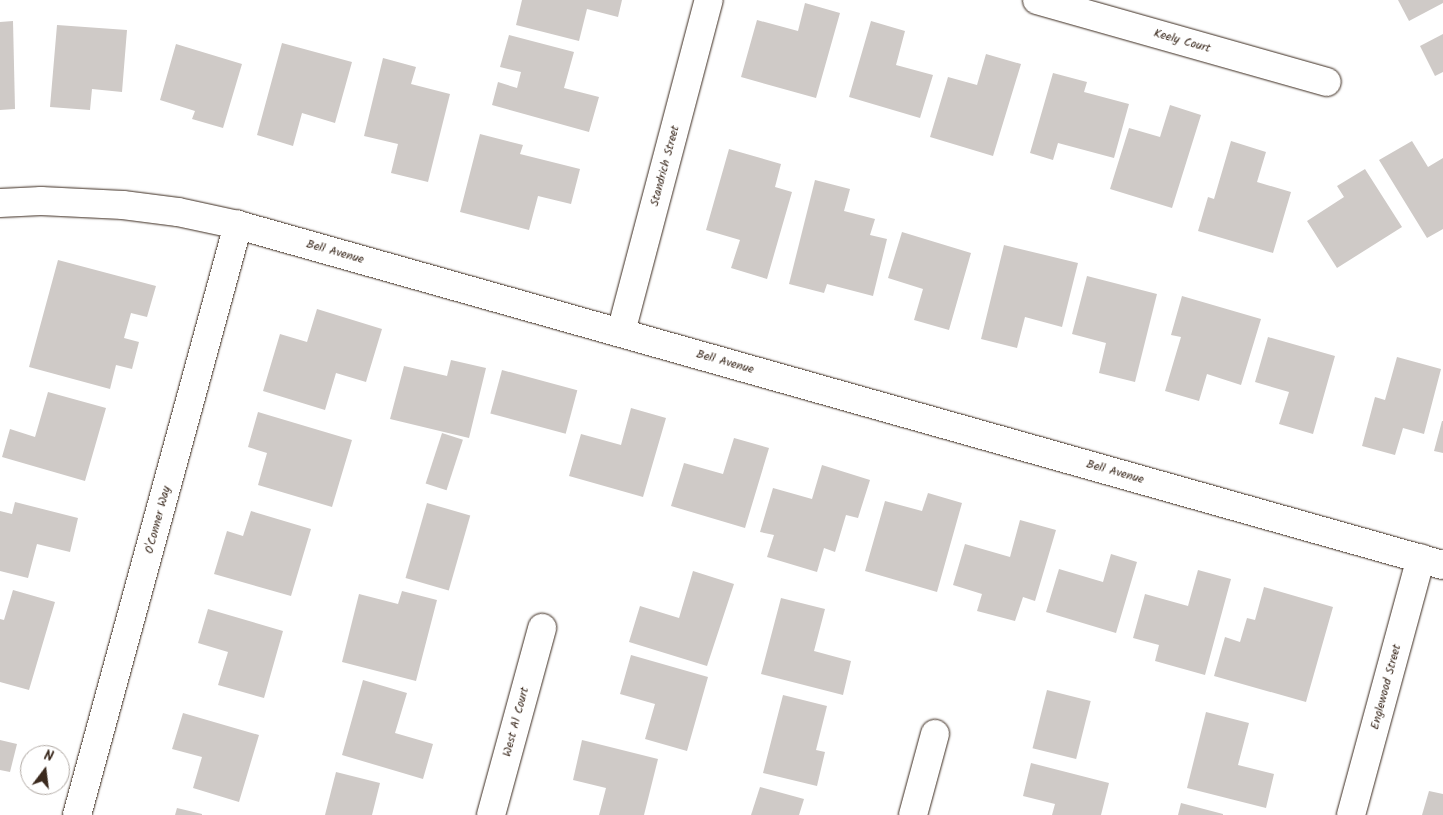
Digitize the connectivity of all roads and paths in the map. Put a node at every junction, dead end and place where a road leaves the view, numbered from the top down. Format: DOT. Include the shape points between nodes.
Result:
graph roads {
  1 [pos="708,0"];
  2 [pos="1037,0"];
  3 [pos="1327,82"];
  4 [pos="0,203"];
  5 [pos="238,225"];
  6 [pos="621,332"];
  7 [pos="1432,562"];
  8 [pos="542,628"];
  9 [pos="935,734"];
  10 [pos="77,815"];
  11 [pos="491,815"];
  12 [pos="914,815"];
  13 [pos="1352,815"];
  1 -- 6 [label="street, Standrich Street"];
  2 -- 3 [label="street, Keely Court"];
  4 -- 5 [label="street, Bell Avenue" via="41,201 123,205 178,212"];
  5 -- 6 [label="street, Bell Avenue"];
  5 -- 10 [label="street, O'Conner Way"];
  6 -- 7 [label="street, Bell Avenue"];
  7 -- 13 [label="street, Englewood Street"];
  8 -- 11 [label="street, West Al Court"];
  9 -- 12 [label="street"];
}
